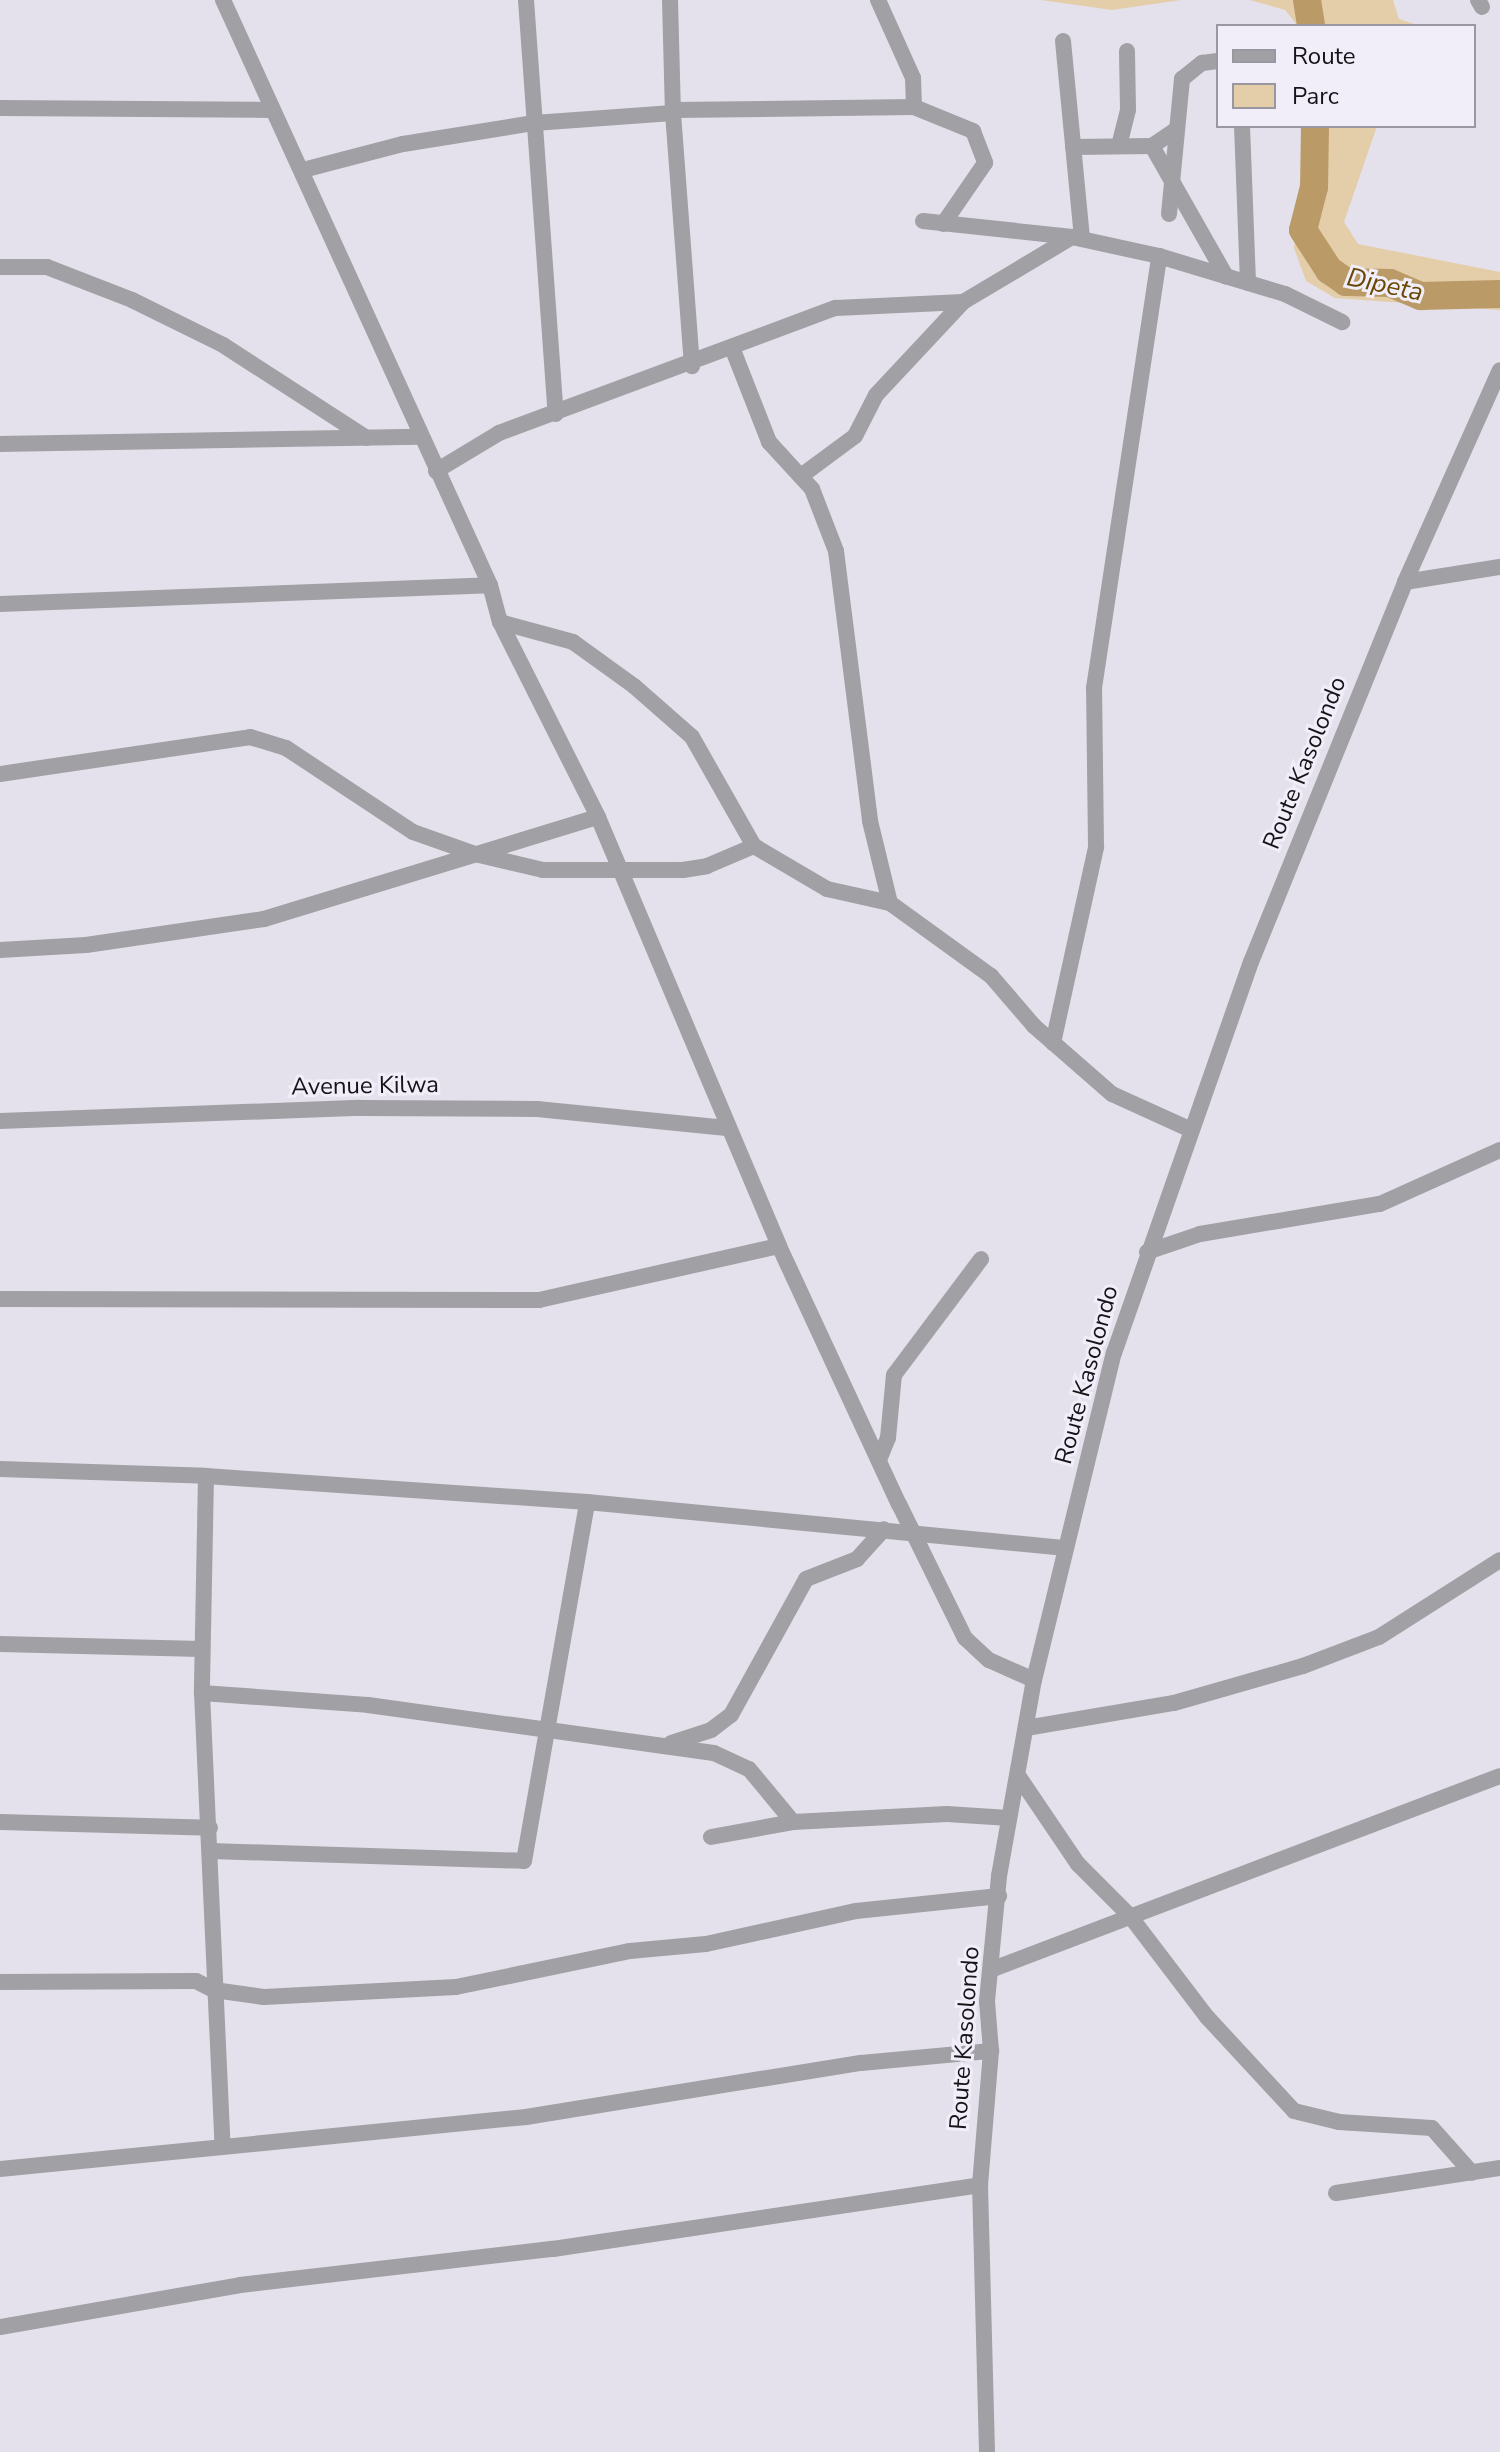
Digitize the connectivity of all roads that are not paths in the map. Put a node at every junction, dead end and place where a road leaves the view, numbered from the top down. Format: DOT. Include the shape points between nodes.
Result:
graph roads {
  1 [pos="223,0"];
  2 [pos="526,0"];
  3 [pos="670,0"];
  4 [pos="878,0"];
  5 [pos="1063,41"];
  6 [pos="1127,51"];
  7 [pos="1216,61"];
  8 [pos="914,107"];
  9 [pos="0,108"];
  10 [pos="270,110"];
  11 [pos="673,112"];
  12 [pos="534,123"];
  13 [pos="1242,128"];
  14 [pos="1177,129"];
  15 [pos="1119,146"];
  16 [pos="1152,146"];
  17 [pos="1073,147"];
  18 [pos="303,170"];
  19 [pos="1173,175"];
  20 [pos="1169,214"];
  21 [pos="923,221"];
  22 [pos="943,224"];
  23 [pos="1077,237"];
  24 [pos="1159,256"];
  25 [pos="0,267"];
  26 [pos="1226,276"];
  27 [pos="1248,283"];
  28 [pos="963,302"];
  29 [pos="1342,322"];
  30 [pos="733,350"];
  31 [pos="692,366"];
  32 [pos="1498,377"];
  33 [pos="556,414"];
  34 [pos="420,437"];
  35 [pos="367,438"];
  36 [pos="0,444"];
  37 [pos="436,471"];
  38 [pos="801,476"];
  39 [pos="1500,567"];
  40 [pos="1405,582"];
  41 [pos="490,585"];
  42 [pos="0,604"];
  43 [pos="500,622"];
  44 [pos="0,774"];
  45 [pos="598,817"];
  46 [pos="754,846"];
  47 [pos="475,854"];
  48 [pos="621,871"];
  49 [pos="890,903"];
  50 [pos="0,950"];
  51 [pos="1053,1043"];
  52 [pos="0,1121"];
  53 [pos="729,1128"];
  54 [pos="1189,1129"];
  55 [pos="1500,1150"];
  56 [pos="779,1246"];
  57 [pos="1147,1252"];
  58 [pos="981,1259"];
  59 [pos="0,1299"];
  60 [pos="879,1460"];
  61 [pos="0,1469"];
  62 [pos="206,1476"];
  63 [pos="587,1502"];
  64 [pos="884,1529"];
  65 [pos="916,1534"];
  66 [pos="1066,1548"];
  67 [pos="1500,1560"];
  68 [pos="0,1644"];
  69 [pos="201,1649"];
  70 [pos="1034,1680"];
  71 [pos="202,1693"];
  72 [pos="1026,1728"];
  73 [pos="549,1731"];
  74 [pos="665,1745"];
  75 [pos="1500,1776"];
  76 [pos="1019,1777"];
  77 [pos="1009,1818"];
  78 [pos="0,1822"];
  79 [pos="793,1822"];
  80 [pos="210,1828"];
  81 [pos="711,1837"];
  82 [pos="211,1851"];
  83 [pos="999,1896"];
  84 [pos="1130,1916"];
  85 [pos="993,1969"];
  86 [pos="0,1982"];
  87 [pos="214,1990"];
  88 [pos="991,2051"];
  89 [pos="223,2147"];
  90 [pos="1500,2168"];
  91 [pos="0,2169"];
  92 [pos="1472,2173"];
  93 [pos="980,2185"];
  94 [pos="1336,2193"];
  95 [pos="0,2327"];
  96 [pos="987,2452"];
  1 -- 10 [label="street"];
  2 -- 12 [label="street"];
  3 -- 11 [label="street"];
  4 -- 8 [label="street" via="913,78"];
  5 -- 17 [label="street"];
  6 -- 15 [label="street" via="1128,110"];
  7 -- 14 [label="street" via="1202,63 1182,79"];
  8 -- 11 [label="street"];
  8 -- 22 [label="street" via="973,131 983,149 985,163"];
  9 -- 10 [label="street"];
  10 -- 18 [label="street"];
  11 -- 12 [label="street"];
  11 -- 31 [label="street"];
  12 -- 18 [label="street" via="403,144"];
  12 -- 33 [label="street"];
  13 -- 27 [label="street"];
  14 -- 16 [label="street"];
  14 -- 19 [label="street"];
  15 -- 16 [label="street"];
  15 -- 17 [label="street"];
  16 -- 19 [label="street"];
  17 -- 23 [label="street"];
  18 -- 34 [label="street"];
  19 -- 20 [label="street"];
  19 -- 26 [label="street"];
  21 -- 22 [label="street"];
  22 -- 23 [label="street"];
  23 -- 24 [label="street"];
  23 -- 28 [label="street"];
  24 -- 26 [label="street"];
  24 -- 51 [label="street" via="1094,688 1096,847"];
  25 -- 35 [label="street" via="47,267 132,300 223,345"];
  26 -- 27 [label="street"];
  27 -- 29 [label="street"];
  28 -- 30 [label="street" via="836,308"];
  28 -- 38 [label="street" via="876,395 855,436"];
  30 -- 31 [label="street"];
  30 -- 38 [label="street" via="769,442"];
  31 -- 33 [label="street"];
  32 -- 40 [label="street, Route Kasolondo"];
  33 -- 37 [label="street" via="499,433"];
  34 -- 35 [label="street"];
  34 -- 37 [label="street"];
  35 -- 36 [label="street"];
  37 -- 41 [label="street"];
  38 -- 49 [label="street" via="812,489 836,551 870,821"];
  39 -- 40 [label="street"];
  40 -- 54 [label="street, Route Kasolondo"];
  41 -- 42 [label="street"];
  41 -- 43 [label="street"];
  43 -- 45 [label="street"];
  43 -- 46 [label="street" via="573,642 669,716 692,737"];
  44 -- 47 [label="street" via="250,737 286,748 413,832"];
  45 -- 47 [label="street"];
  45 -- 48 [label="street"];
  46 -- 48 [label="street" via="707,866"];
  46 -- 49 [label="street" via="827,889"];
  47 -- 48 [label="street" via="543,870"];
  47 -- 50 [label="street" via="264,919 86,945"];
  48 -- 53 [label="street"];
  49 -- 51 [label="street" via="991,976"];
  51 -- 54 [label="street" via="1112,1094"];
  52 -- 53 [label="street, Avenue Kilwa" via="360,1108 521,1109"];
  53 -- 56 [label="street"];
  54 -- 57 [label="street, Route Kasolondo"];
  55 -- 57 [label="street" via="1380,1204 1200,1234"];
  56 -- 59 [label="street" via="539,1300"];
  56 -- 60 [label="street"];
  57 -- 66 [label="street, Route Kasolondo" via="1114,1353"];
  58 -- 60 [label="street" via="894,1375 888,1438"];
  60 -- 65 [label="street"];
  61 -- 62 [label="street"];
  62 -- 63 [label="street"];
  62 -- 69 [label="street"];
  63 -- 64 [label="street"];
  63 -- 73 [label="street"];
  64 -- 65 [label="street"];
  64 -- 74 [label="street" via="857,1559 806,1579 731,1715 711,1730"];
  65 -- 66 [label="street" via="981,1536"];
  65 -- 70 [label="street" via="965,1638 989,1660"];
  66 -- 70 [label="street, Route Kasolondo"];
  67 -- 72 [label="street" via="1379,1637 1303,1666 1174,1703"];
  68 -- 69 [label="street"];
  69 -- 71 [label="street"];
  70 -- 72 [label="street, Route Kasolondo"];
  71 -- 73 [label="street" via="368,1705"];
  71 -- 80 [label="street"];
  72 -- 76 [label="street, Route Kasolondo"];
  73 -- 74 [label="street"];
  73 -- 82 [label="street" via="524,1861"];
  74 -- 79 [label="street" via="714,1753 749,1769"];
  75 -- 84 [label="street"];
  76 -- 77 [label="street, Route Kasolondo"];
  76 -- 84 [label="street" via="1078,1864"];
  77 -- 79 [label="street" via="947,1814"];
  77 -- 83 [label="street, Route Kasolondo"];
  78 -- 80 [label="street"];
  79 -- 81 [label="street"];
  80 -- 82 [label="street"];
  82 -- 87 [label="street"];
  83 -- 85 [label="street, Route Kasolondo"];
  83 -- 87 [label="street" via="856,1911 706,1944 630,1951 456,1987 264,1997"];
  84 -- 85 [label="street"];
  84 -- 92 [label="street" via="1207,2017 1294,2111 1339,2122 1432,2128"];
  85 -- 88 [label="street, Route Kasolondo" via="987,2001"];
  86 -- 87 [label="street" via="196,1981"];
  87 -- 89 [label="street"];
  88 -- 89 [label="street" via="861,2063 526,2117"];
  88 -- 93 [label="street, Route Kasolondo"];
  89 -- 91 [label="street"];
  90 -- 92 [label="street"];
  92 -- 94 [label="street"];
  93 -- 95 [label="street" via="553,2249 240,2285"];
  93 -- 96 [label="street, Route Kasolondo"];
}
